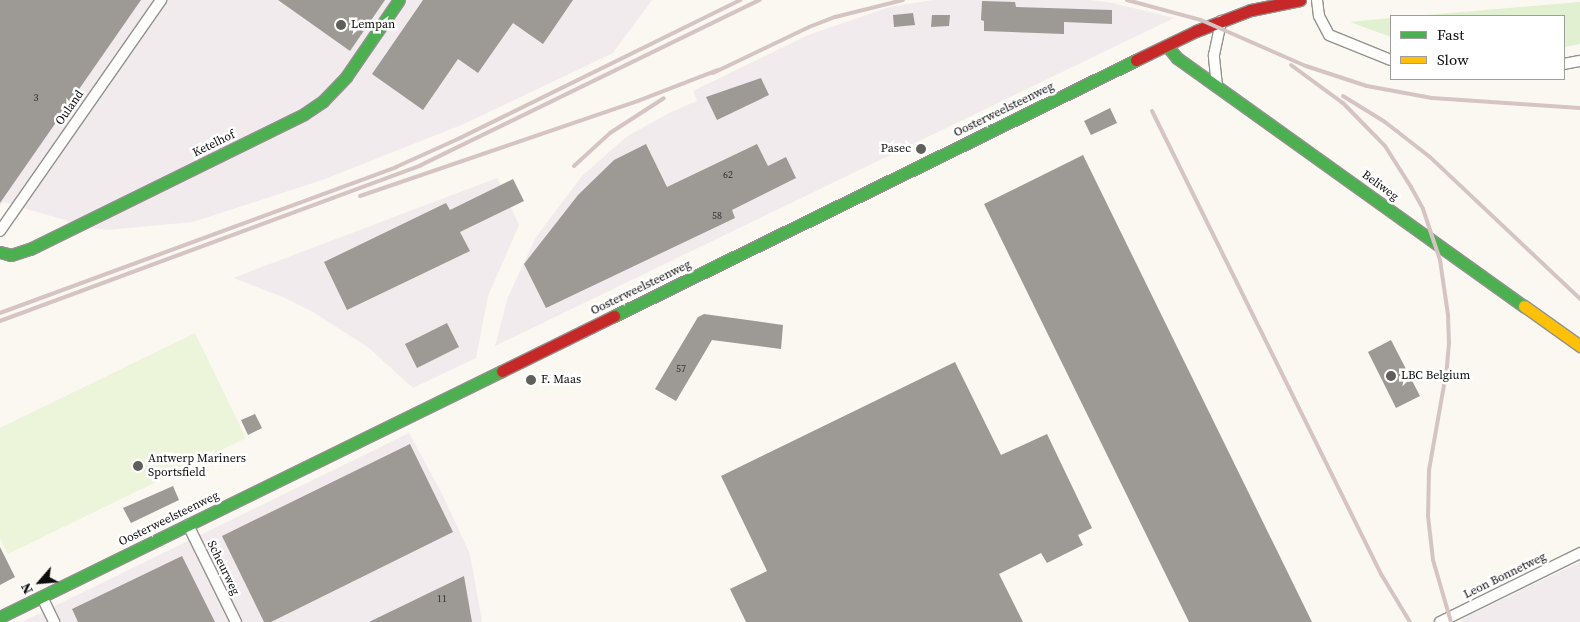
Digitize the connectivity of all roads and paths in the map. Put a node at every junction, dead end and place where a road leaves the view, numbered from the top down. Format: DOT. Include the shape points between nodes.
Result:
graph roads {
  1 [pos="161,0"];
  2 [pos="399,0"];
  3 [pos="1300,0"];
  4 [pos="1317,0"];
  5 [pos="1220,21"];
  6 [pos="1167,46"];
  7 [pos="1390,60"];
  8 [pos="1580,61"];
  9 [pos="1565,64"];
  10 [pos="1217,86"];
  11 [pos="0,230"];
  12 [pos="0,252"];
  13 [pos="1580,346"];
  14 [pos="188,525"];
  15 [pos="1580,553"];
  16 [pos="42,597"];
  17 [pos="0,617"];
  18 [pos="54,622"];
  19 [pos="236,622"];
  20 [pos="1440,622"];
  1 -- 11 [label="street, Ouland"];
  2 -- 12 [label="main road, Ketelhof" via="346,77 323,101 304,114 30,249 11,255"];
  3 -- 5 [label="main road, Oosterweelsteenweg" via="1251,10"];
  4 -- 7 [label="street" via="1319,16 1329,35"];
  5 -- 6 [label="main road, Oosterweelsteenweg"];
  5 -- 10 [label="street" via="1214,55"];
  6 -- 10 [label="main road, Beliweg" via="1177,58"];
  6 -- 14 [label="main road, Oosterweelsteenweg"];
  8 -- 9 [label="street"];
  10 -- 13 [label="main road, Beliweg"];
  14 -- 16 [label="main road, Oosterweelsteenweg"];
  14 -- 19 [label="street, Scheurweg"];
  15 -- 20 [label="street, Leon Bonnetweg"];
  16 -- 17 [label="main road, Oosterweelsteenweg"];
  16 -- 18 [label="street"];
}
